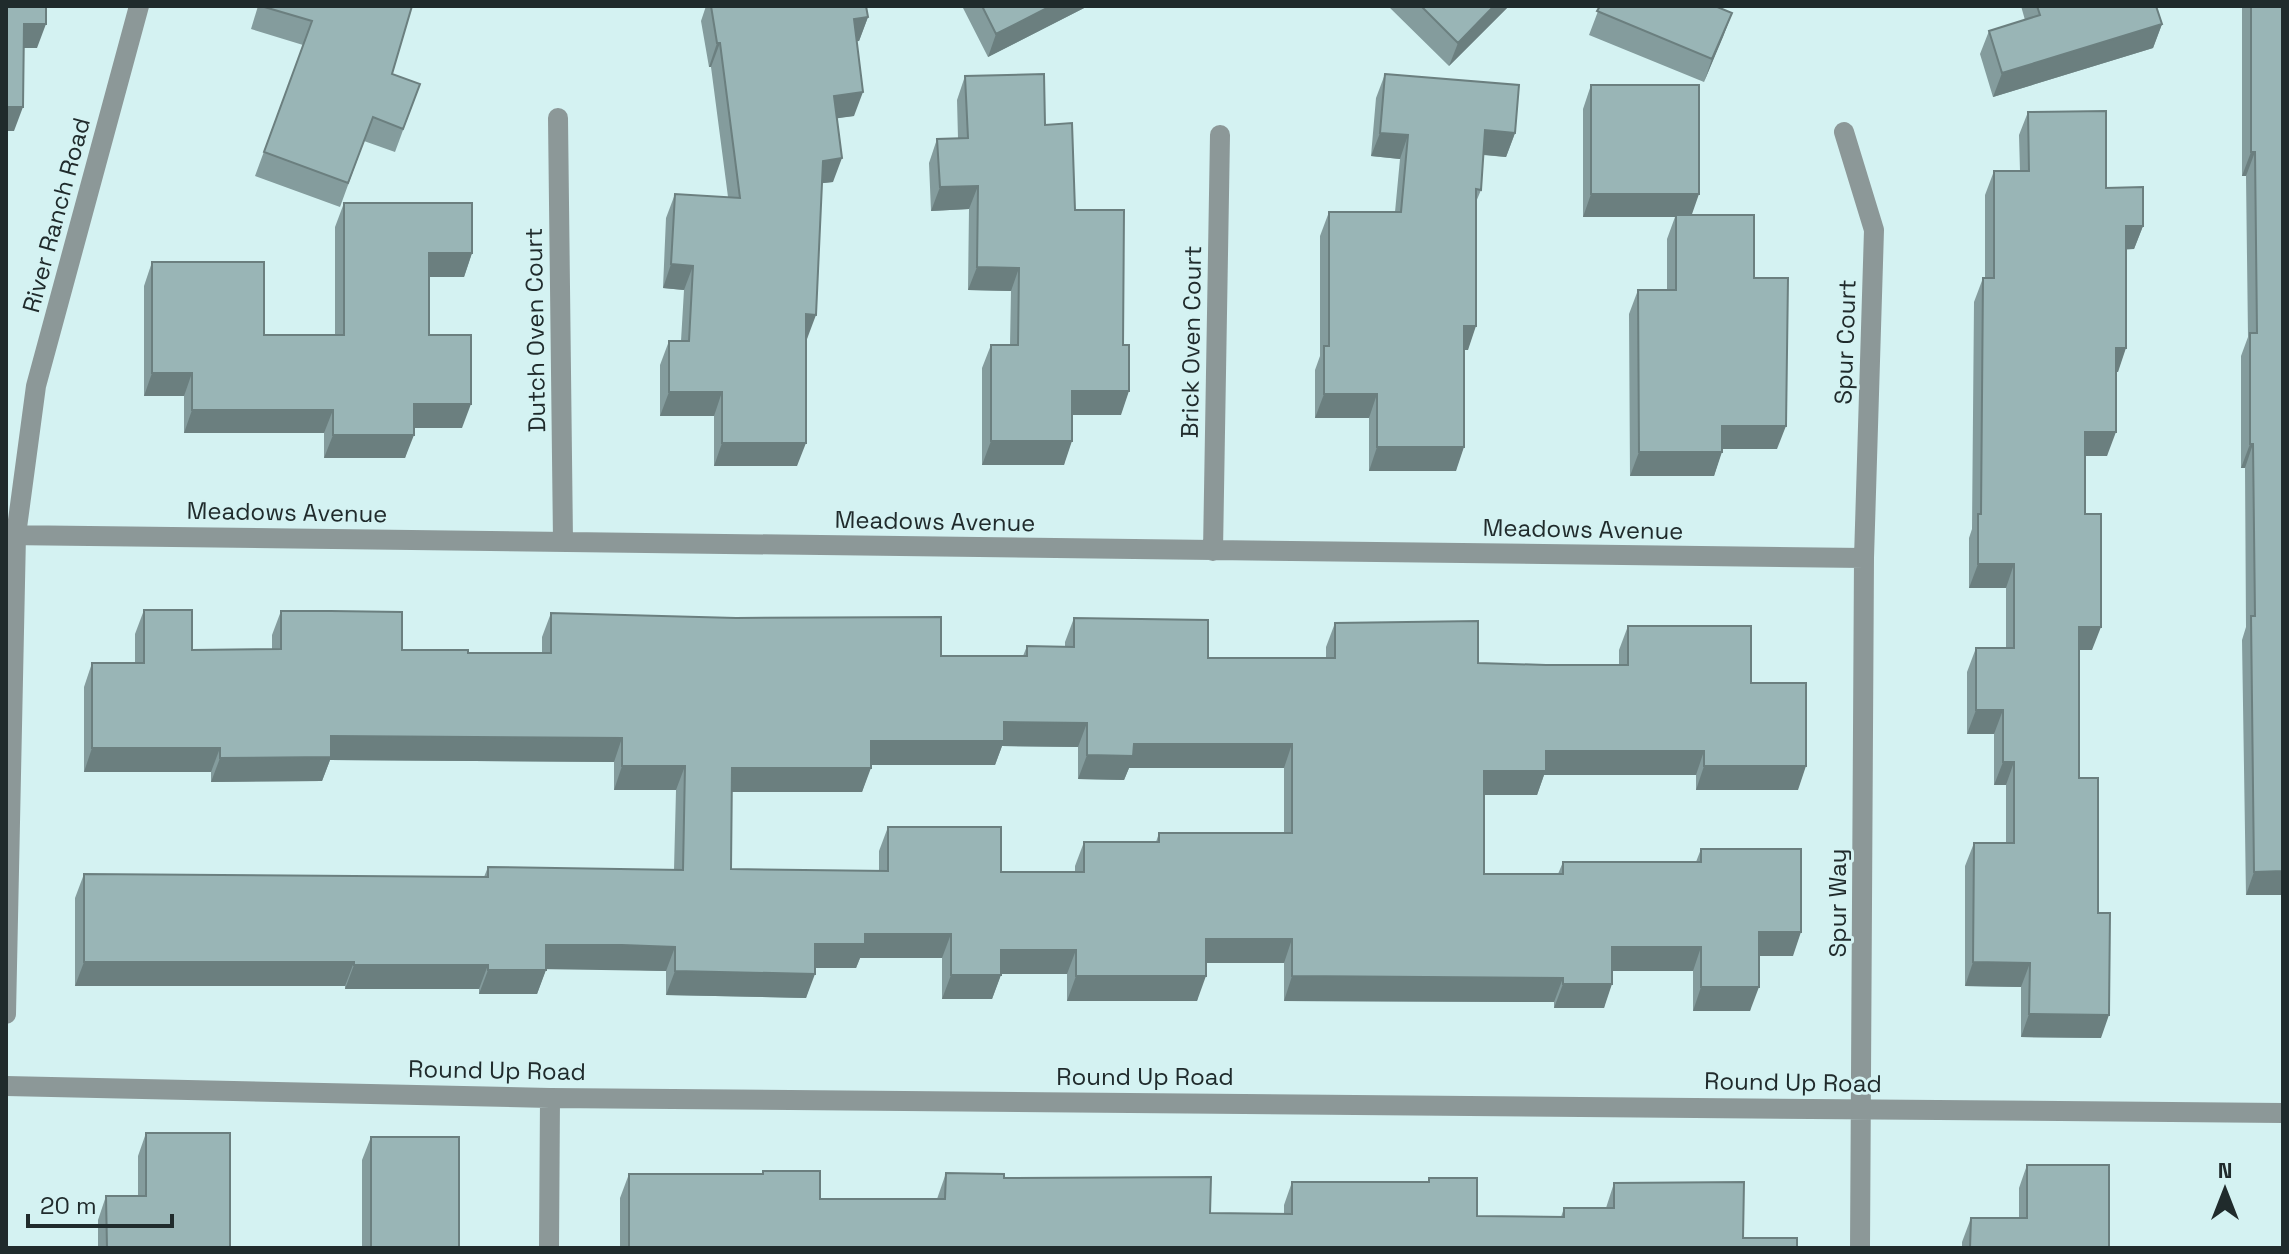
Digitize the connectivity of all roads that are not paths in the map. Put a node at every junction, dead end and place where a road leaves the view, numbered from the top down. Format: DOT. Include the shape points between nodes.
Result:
graph roads {
  1 [pos="139,6"];
  2 [pos="558,118"];
  3 [pos="1844,132"];
  4 [pos="1220,135"];
  5 [pos="11,535"];
  6 [pos="563,541"];
  7 [pos="1213,551"];
  8 [pos="1864,558"];
  9 [pos="6,1014"];
  10 [pos="6,1086"];
  11 [pos="550,1098"];
  12 [pos="1862,1108"];
  13 [pos="2283,1113"];
  14 [pos="549,1248"];
  15 [pos="1860,1248"];
  1 -- 5 [label="street, River Ranch Road" via="36,386"];
  2 -- 6 [label="street, Dutch Oven Court"];
  3 -- 8 [label="street, Spur Court" via="1874,230"];
  4 -- 7 [label="street, Brick Oven Court"];
  5 -- 6 [label="street, Meadows Avenue"];
  5 -- 9 [label="street, River Ranch Road"];
  6 -- 7 [label="street, Meadows Avenue"];
  7 -- 8 [label="street, Meadows Avenue"];
  8 -- 12 [label="street, Spur Way"];
  10 -- 11 [label="street, Round Up Road"];
  11 -- 12 [label="street, Round Up Road"];
  11 -- 14 [label="street"];
  12 -- 13 [label="street, Round Up Road"];
  12 -- 15 [label="street, Spur Way"];
}
